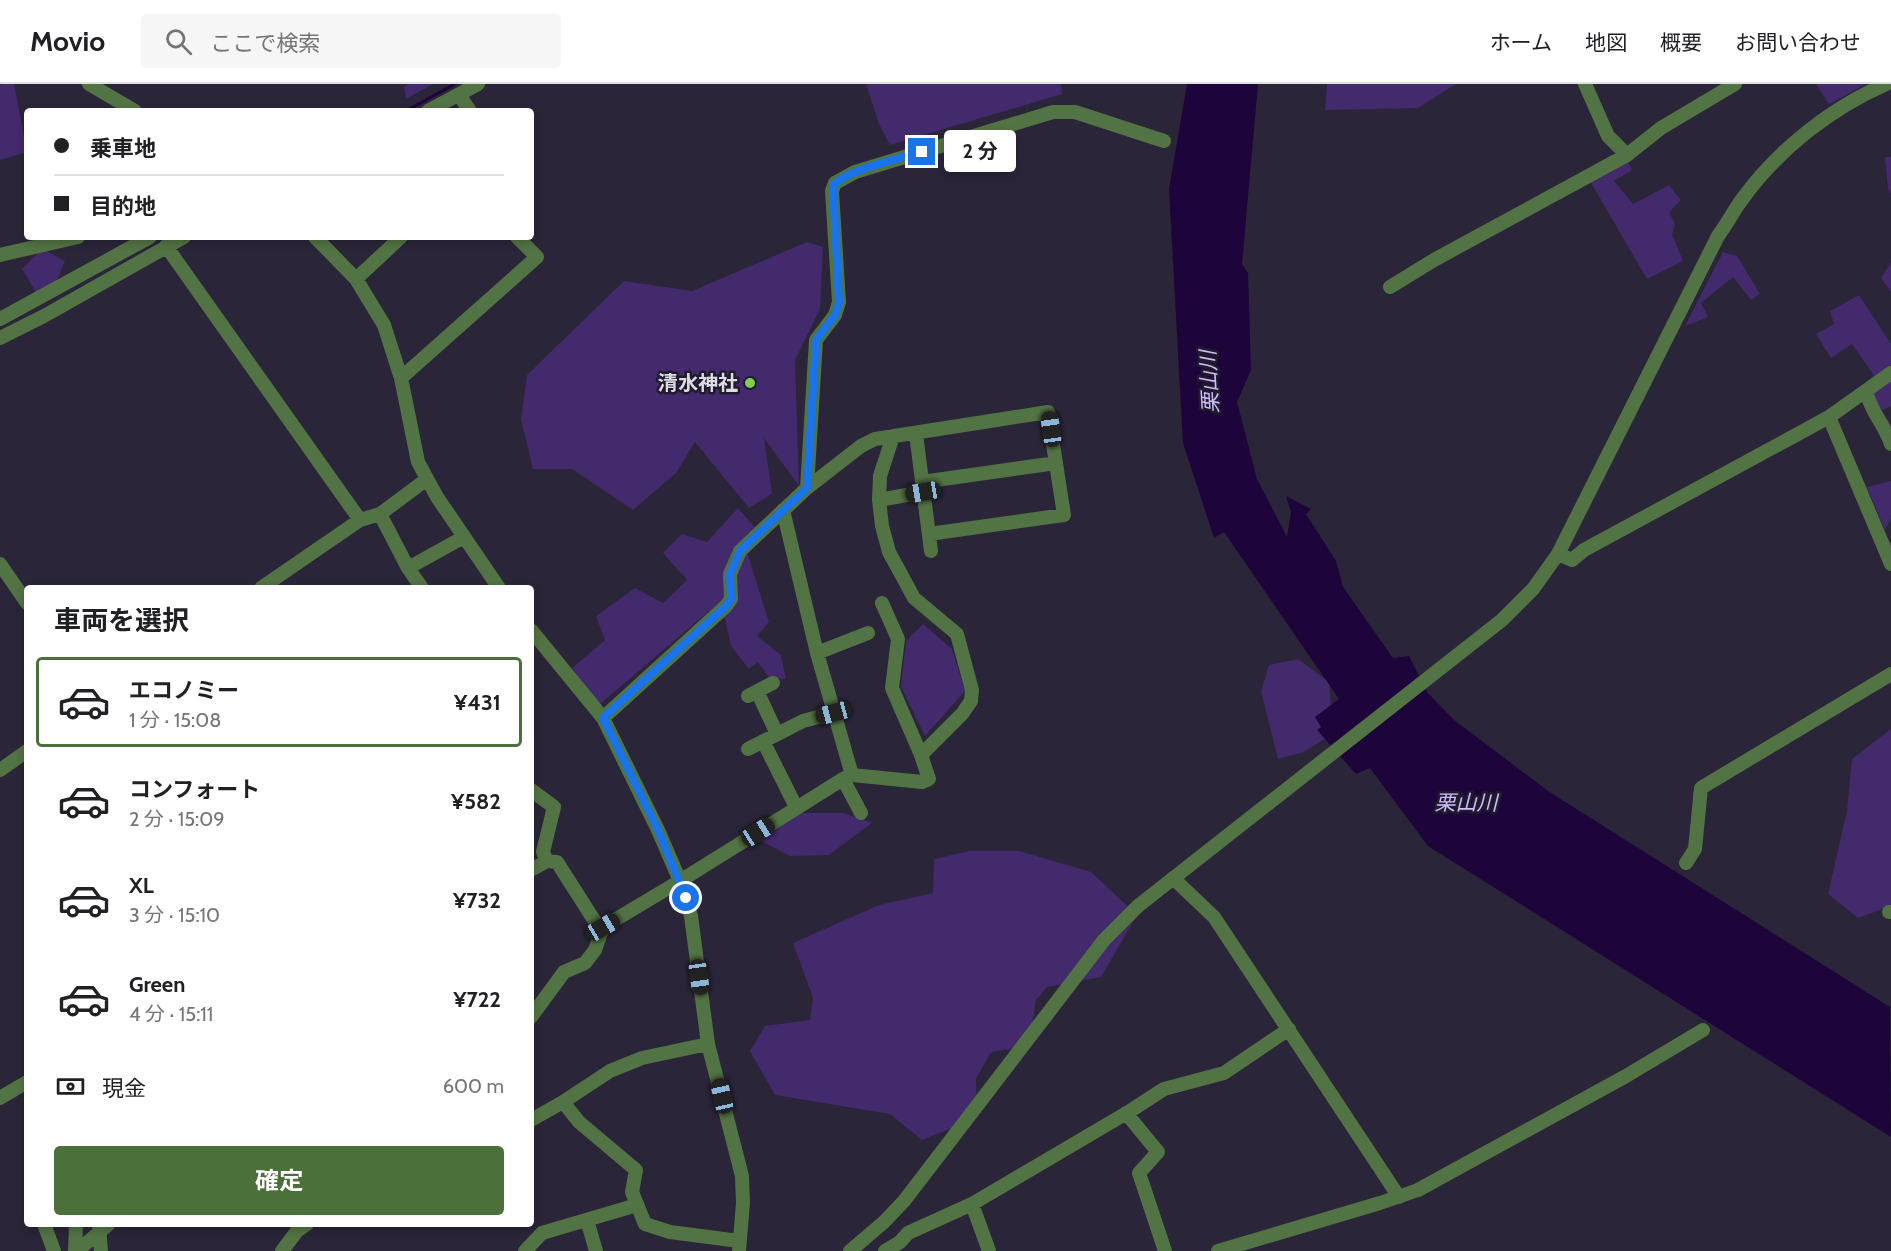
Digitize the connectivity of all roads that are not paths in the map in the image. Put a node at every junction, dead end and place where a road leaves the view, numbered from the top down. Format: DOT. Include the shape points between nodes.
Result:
graph roads {
  1 [pos="89,84"];
  2 [pos="478,84"];
  3 [pos="1585,84"];
  4 [pos="1735,84"];
  5 [pos="1886,84"];
  6 [pos="459,95"];
  7 [pos="130,108"];
  8 [pos="434,108"];
  9 [pos="468,108"];
  10 [pos="1164,141"];
  11 [pos="1627,155"];
  12 [pos="65,240"];
  13 [pos="145,240"];
  14 [pos="178,240"];
  15 [pos="322,240"];
  16 [pos="397,240"];
  17 [pos="520,240"];
  18 [pos="166,246"];
  19 [pos="0,255"];
  20 [pos="356,279"];
  21 [pos="1390,287"];
  22 [pos="0,319"];
  23 [pos="0,338"];
  24 [pos="1891,374"];
  25 [pos="400,378"];
  26 [pos="1866,390"];
  27 [pos="1829,417"];
  28 [pos="916,434"];
  29 [pos="893,436"];
  30 [pos="1891,444"];
  31 [pos="1056,463"];
  32 [pos="427,479"];
  33 [pos="922,487"];
  34 [pos="807,488"];
  35 [pos="879,500"];
  36 [pos="783,510"];
  37 [pos="380,514"];
  38 [pos="360,520"];
  39 [pos="929,534"];
  40 [pos="464,537"];
  41 [pos="931,551"];
  42 [pos="1558,554"];
  43 [pos="0,564"];
  44 [pos="1891,564"];
  45 [pos="408,568"];
  46 [pos="265,585"];
  47 [pos="420,585"];
  48 [pos="497,585"];
  49 [pos="24,599"];
  50 [pos="882,603"];
  51 [pos="868,633"];
  52 [pos="534,634"];
  53 [pos="817,652"];
  54 [pos="1891,674"];
  55 [pos="773,683"];
  56 [pos="833,713"];
  57 [pos="603,718"];
  58 [pos="777,734"];
  59 [pos="763,741"];
  60 [pos="748,749"];
  61 [pos="24,753"];
  62 [pos="921,755"];
  63 [pos="0,771"];
  64 [pos="848,777"];
  65 [pos="534,792"];
  66 [pos="796,807"];
  67 [pos="861,813"];
  68 [pos="547,861"];
  69 [pos="1686,863"];
  70 [pos="534,868"];
  71 [pos="1173,878"];
  72 [pos="680,881"];
  73 [pos="601,931"];
  74 [pos="534,1013"];
  75 [pos="1289,1029"];
  76 [pos="1703,1030"];
  77 [pos="708,1044"];
  78 [pos="24,1084"];
  79 [pos="0,1098"];
  80 [pos="563,1102"];
  81 [pos="1126,1113"];
  82 [pos="534,1118"];
  83 [pos="1399,1197"];
  84 [pos="972,1204"];
  85 [pos="637,1205"];
  86 [pos="587,1220"];
  87 [pos="884,1222"];
  88 [pos="45,1227"];
  89 [pos="76,1227"];
  90 [pos="102,1227"];
  91 [pos="298,1227"];
  92 [pos="908,1233"];
  93 [pos="739,1246"];
  94 [pos="54,1251"];
  95 [pos="76,1251"];
  96 [pos="101,1251"];
  97 [pos="282,1251"];
  98 [pos="525,1251"];
  99 [pos="596,1251"];
  100 [pos="850,1251"];
  101 [pos="885,1251"];
  102 [pos="989,1251"];
  103 [pos="1165,1251"];
  104 [pos="1218,1251"];
  1 -- 7 [label="street"];
  2 -- 6 [label="street"];
  3 -- 11 [label="street" via="1608,136"];
  4 -- 11 [label="street" via="1661,128"];
  5 -- 42 [label="street" via="1836,110 1807,133 1771,165 1743,198 1718,236"];
  6 -- 8 [label="street"];
  6 -- 9 [label="street"];
  10 -- 34 [label="street" via="1075,112 1053,112 855,172 835,183 832,191 839,302 835,315 816,340"];
  11 -- 21 [label="street"];
  12 -- 19 [label="street"];
  13 -- 22 [label="street"];
  14 -- 18 [label="street"];
  15 -- 20 [label="street"];
  16 -- 20 [label="street"];
  17 -- 25 [label="street" via="537,257"];
  18 -- 23 [label="street"];
  18 -- 38 [label="street"];
  20 -- 25 [label="street" via="384,325"];
  24 -- 26 [label="street"];
  25 -- 32 [label="street" via="418,462"];
  26 -- 27 [label="street"];
  26 -- 30 [label="street" via="1869,404"];
  27 -- 42 [label="street" via="1572,560"];
  27 -- 44 [label="street"];
  28 -- 29 [label="street"];
  28 -- 31 [label="street" via="1048,412"];
  28 -- 33 [label="street"];
  29 -- 34 [label="street" via="861,446"];
  29 -- 35 [label="street" via="880,476"];
  31 -- 33 [label="street"];
  31 -- 39 [label="street" via="1064,515"];
  32 -- 37 [label="street"];
  32 -- 40 [label="street"];
  33 -- 35 [label="street"];
  33 -- 39 [label="street"];
  34 -- 36 [label="street"];
  35 -- 62 [label="street" via="890,552 914,598 957,634 972,690 971,701 962,714"];
  36 -- 53 [label="street"];
  36 -- 57 [label="street" via="740,551 730,574 731,599 726,606"];
  37 -- 38 [label="street"];
  37 -- 45 [label="street"];
  38 -- 46 [label="street"];
  39 -- 41 [label="street"];
  40 -- 45 [label="street"];
  40 -- 48 [label="street"];
  42 -- 71 [label="street" via="1533,589 1502,620"];
  43 -- 49 [label="street"];
  45 -- 47 [label="street"];
  50 -- 62 [label="street" via="898,639 892,688"];
  51 -- 53 [label="street"];
  52 -- 57 [label="street"];
  53 -- 56 [label="street"];
  54 -- 69 [label="street" via="1701,788 1695,849"];
  55 -- 58 [label="street" via="753,693"];
  56 -- 58 [label="street" via="803,721"];
  56 -- 64 [label="street"];
  57 -- 72 [label="street"];
  58 -- 59 [label="street"];
  59 -- 60 [label="street"];
  59 -- 66 [label="street"];
  61 -- 63 [label="street"];
  62 -- 64 [label="street" via="929,779 922,782"];
  64 -- 66 [label="street"];
  64 -- 67 [label="street"];
  65 -- 68 [label="street" via="554,807 543,852"];
  66 -- 72 [label="street"];
  68 -- 70 [label="street"];
  68 -- 73 [label="street" via="556,862"];
  71 -- 75 [label="street" via="1214,917"];
  71 -- 87 [label="street" via="1104,940"];
  72 -- 73 [label="street"];
  72 -- 77 [label="street" via="691,916"];
  73 -- 74 [label="street" via="595,950 585,963 564,972"];
  75 -- 81 [label="street" via="1224,1073 1164,1089"];
  75 -- 83 [label="street"];
  76 -- 83 [label="street" via="1616,1082"];
  77 -- 80 [label="street" via="621,1066"];
  77 -- 93 [label="street" via="742,1176"];
  78 -- 79 [label="street"];
  80 -- 82 [label="street"];
  80 -- 85 [label="street" via="579,1122 636,1170 632,1192"];
  81 -- 84 [label="street"];
  81 -- 103 [label="street" via="1158,1152 1139,1173"];
  83 -- 104 [label="street"];
  84 -- 92 [label="street"];
  84 -- 102 [label="street"];
  85 -- 86 [label="street"];
  85 -- 93 [label="street" via="645,1224"];
  86 -- 98 [label="street" via="542,1233"];
  86 -- 99 [label="street"];
  87 -- 92 [label="street" via="896,1232"];
  87 -- 100 [label="street"];
  88 -- 94 [label="street"];
  89 -- 95 [label="street"];
  90 -- 95 [label="street"];
  90 -- 96 [label="street"];
  91 -- 97 [label="street"];
  92 -- 101 [label="street"];
}
